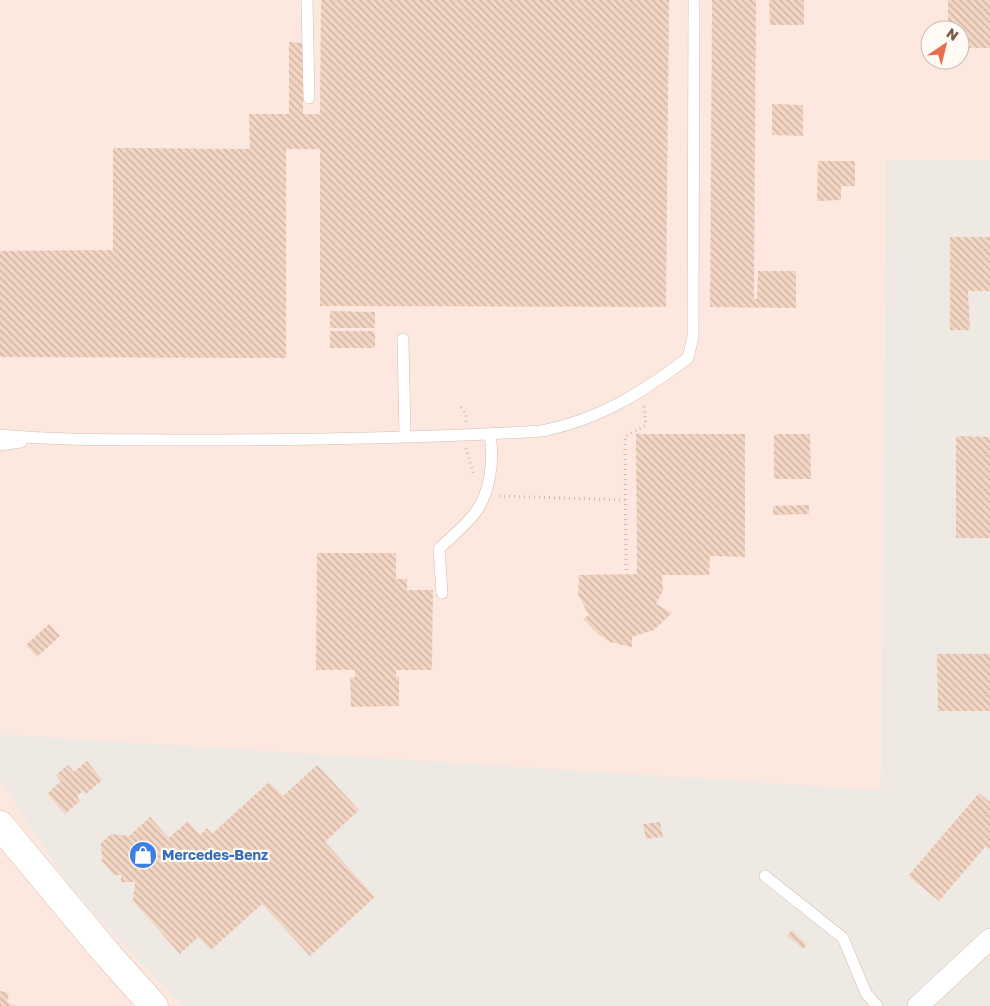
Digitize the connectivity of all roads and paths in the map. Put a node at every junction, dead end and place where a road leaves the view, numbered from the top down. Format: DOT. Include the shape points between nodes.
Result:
graph roads {
  1 [pos="307,0"];
  2 [pos="694,0"];
  3 [pos="309,98"];
  4 [pos="403,339"];
  5 [pos="643,392"];
  6 [pos="461,407"];
  7 [pos="490,434"];
  8 [pos="466,435"];
  9 [pos="0,436"];
  10 [pos="405,437"];
  11 [pos="46,439"];
  12 [pos="0,445"];
  13 [pos="483,496"];
  14 [pos="626,500"];
  15 [pos="626,570"];
  16 [pos="442,593"];
  17 [pos="0,809"];
  18 [pos="0,825"];
  19 [pos="26,855"];
  20 [pos="765,876"];
  21 [pos="990,939"];
  22 [pos="154,1006"];
  23 [pos="877,1006"];
  24 [pos="918,1006"];
  1 -- 3 [label="lane"];
  2 -- 5 [label="lane" via="693,337 688,358"];
  4 -- 10 [label="lane"];
  5 -- 7 [label="lane" via="598,416 568,426"];
  5 -- 14 [label="path" via="646,426 625,437"];
  6 -- 8 [label="path" via="466,414"];
  7 -- 8 [label="lane"];
  7 -- 13 [label="lane" via="493,449 489,480"];
  8 -- 10 [label="lane"];
  8 -- 13 [label="path" via="466,452 477,490"];
  9 -- 11 [label="lane"];
  10 -- 11 [label="lane"];
  11 -- 12 [label="lane"];
  13 -- 14 [label="path"];
  13 -- 16 [label="lane" via="476,512 439,549"];
  14 -- 15 [label="path"];
  17 -- 19 [label="main road"];
  18 -- 19 [label="main road"];
  19 -- 22 [label="main road"];
  20 -- 23 [label="lane" via="843,938 866,993"];
  21 -- 24 [label="street"];
}
